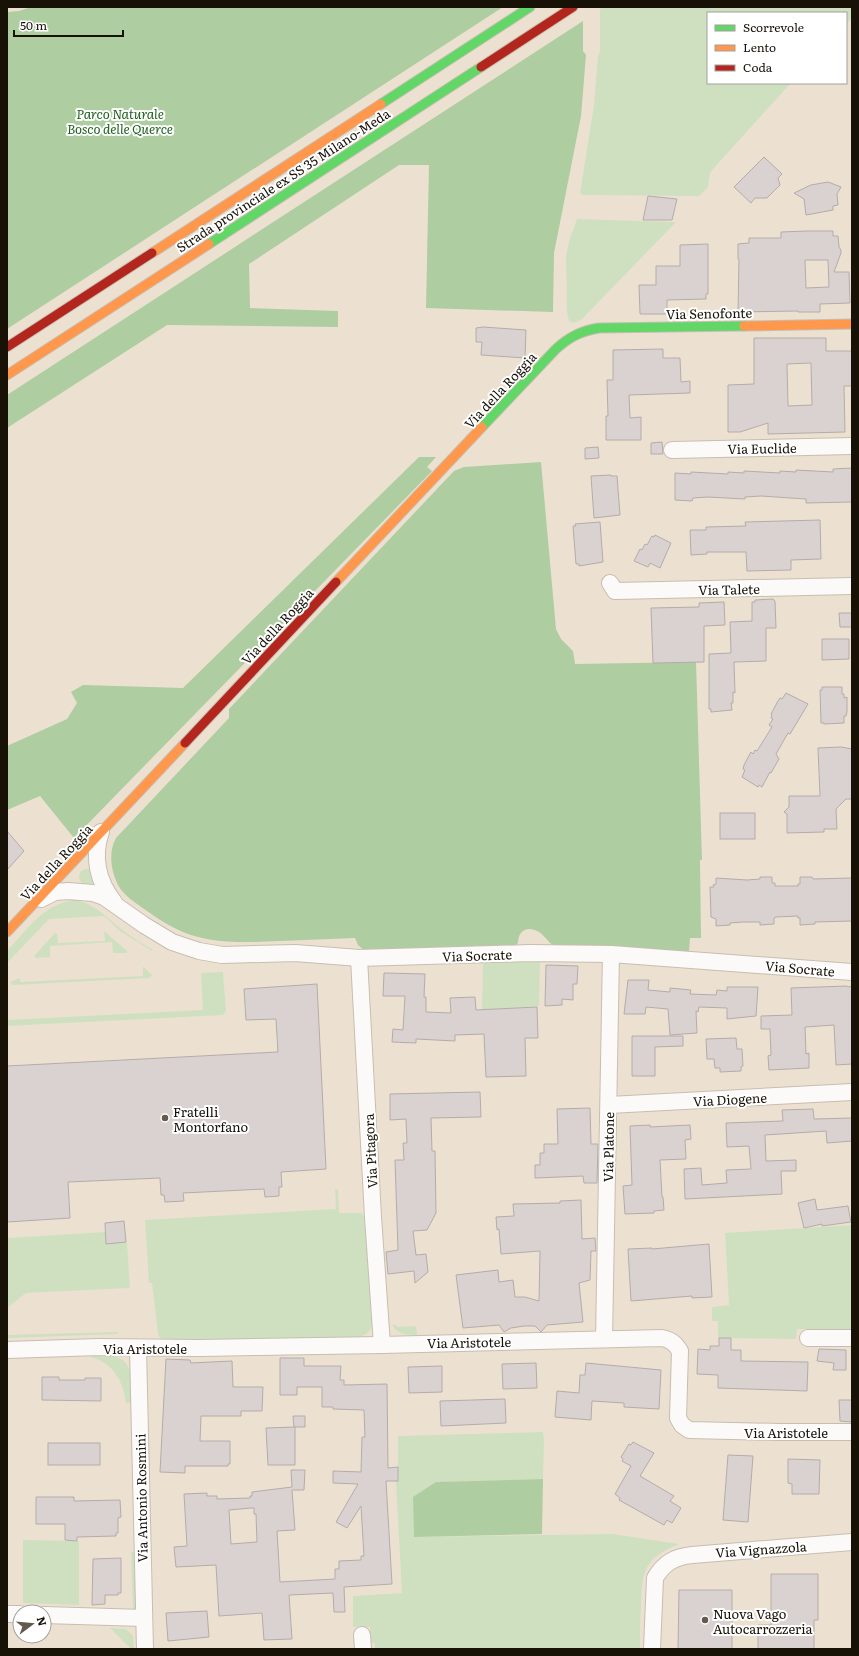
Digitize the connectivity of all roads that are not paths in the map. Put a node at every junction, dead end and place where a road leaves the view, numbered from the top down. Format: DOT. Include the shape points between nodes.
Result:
graph roads {
  1 [pos="530,7"];
  2 [pos="573,7"];
  3 [pos="852,324"];
  4 [pos="568,338"];
  5 [pos="7,347"];
  6 [pos="7,375"];
  7 [pos="852,446"];
  8 [pos="672,450"];
  9 [pos="610,583"];
  10 [pos="852,586"];
  11 [pos="102,832"];
  12 [pos="74,862"];
  13 [pos="97,863"];
  14 [pos="80,891"];
  15 [pos="37,900"];
  16 [pos="115,904"];
  17 [pos="7,932"];
  18 [pos="611,954"];
  19 [pos="359,958"];
  20 [pos="852,972"];
  21 [pos="852,1092"];
  22 [pos="609,1105"];
  23 [pos="808,1338"];
  24 [pos="852,1338"];
  25 [pos="604,1339"];
  26 [pos="382,1345"];
  27 [pos="138,1348"];
  28 [pos="7,1350"];
  29 [pos="852,1432"];
  30 [pos="852,1542"];
  31 [pos="52,1615"];
  32 [pos="144,1618"];
  33 [pos="145,1649"];
  34 [pos="652,1649"];
  1 -- 5 [label="main road, Strada provinciale ex SS 35 Milano-Meda"];
  2 -- 6 [label="main road, Strada provinciale ex SS 35 Milano-Meda"];
  3 -- 4 [label="main road, Via Senofonte" via="599,328 582,331"];
  4 -- 11 [label="main road, Via della Roggia"];
  7 -- 8 [label="street, Via Euclide"];
  9 -- 10 [label="street, Via Talete" via="614,591"];
  11 -- 12 [label="main road, Via della Roggia"];
  11 -- 13 [label="street, Via Socrate" via="98,842"];
  12 -- 13 [label="street" via="86,853 93,856"];
  12 -- 14 [label="street" via="66,872 67,883"];
  12 -- 15 [label="main road, Via della Roggia"];
  13 -- 16 [label="street, Via Socrate" via="103,884"];
  14 -- 15 [label="street, Via Socrate" via="56,892"];
  14 -- 16 [label="street, Via Socrate" via="104,897"];
  15 -- 17 [label="main road, Via della Roggia"];
  16 -- 19 [label="street, Via Socrate" via="159,935 199,951 222,955 296,953"];
  18 -- 19 [label="street, Via Socrate" via="530,953"];
  18 -- 20 [label="street, Via Socrate"];
  18 -- 22 [label="street, Via Platone"];
  19 -- 26 [label="street, Via Pitagora"];
  21 -- 22 [label="street, Via Diogene"];
  22 -- 25 [label="street, Via Platone"];
  23 -- 24 [label="street"];
  25 -- 26 [label="street, Via Aristotele"];
  25 -- 29 [label="street, Via Aristotele" via="662,1338 676,1344 680,1351 678,1418 682,1426 689,1430"];
  26 -- 27 [label="street, Via Aristotele"];
  27 -- 28 [label="street, Via Aristotele"];
  27 -- 32 [label="street, Via Antonio Rosmini"];
  30 -- 34 [label="street, Via Vignazzola" via="692,1554 671,1560 660,1569 655,1578"];
  31 -- 32 [label="street"];
  32 -- 33 [label="street, Via Antonio Rosmini"];
}
